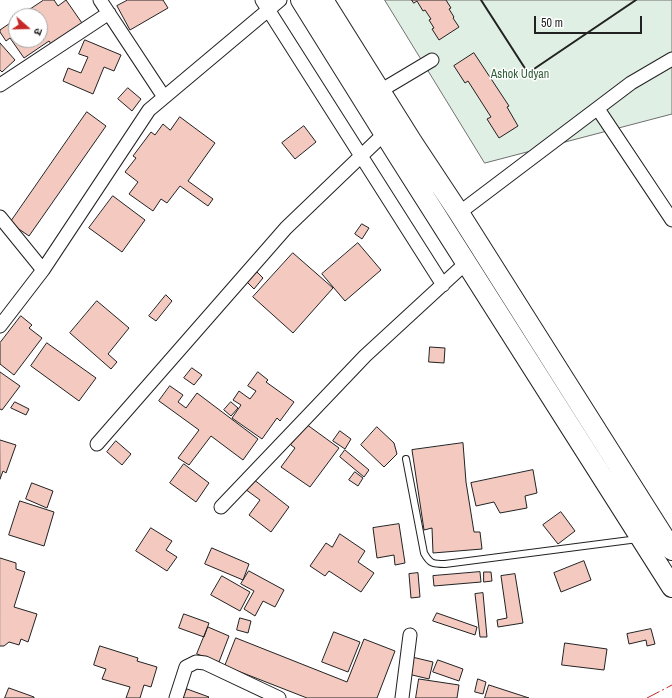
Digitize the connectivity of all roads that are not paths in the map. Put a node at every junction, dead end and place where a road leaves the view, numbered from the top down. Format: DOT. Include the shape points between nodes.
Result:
graph roads {
  1 [pos="100,0"];
  2 [pos="280,0"];
  3 [pos="301,0"];
  4 [pos="323,0"];
  5 [pos="265,5"];
  6 [pos="109,13"];
  7 [pos="672,59"];
  8 [pos="432,60"];
  9 [pos="0,85"];
  10 [pos="380,91"];
  11 [pos="164,97"];
  12 [pos="598,109"];
  13 [pos="384,134"];
  14 [pos="361,156"];
  15 [pos="459,213"];
  16 [pos="0,217"];
  17 [pos="672,220"];
  18 [pos="466,263"];
  19 [pos="43,270"];
  20 [pos="443,285"];
  21 [pos="0,326"];
  22 [pos="97,444"];
  23 [pos="406,459"];
  24 [pos="221,507"];
  25 [pos="642,539"];
  26 [pos="672,550"];
  27 [pos="672,586"];
  28 [pos="410,635"];
  29 [pos="176,698"];
  30 [pos="279,698"];
  31 [pos="402,698"];
  1 -- 6 [label="street"];
  2 -- 5 [label="street"];
  3 -- 13 [label="main road"];
  4 -- 10 [label="main road"];
  5 -- 11 [label="street"];
  5 -- 14 [label="street"];
  6 -- 9 [label="street"];
  6 -- 11 [label="street"];
  7 -- 12 [label="street" via="631,84"];
  8 -- 10 [label="street"];
  10 -- 15 [label="main road"];
  11 -- 19 [label="street" via="149,110"];
  12 -- 15 [label="street"];
  12 -- 17 [label="street"];
  13 -- 14 [label="street"];
  13 -- 18 [label="main road"];
  14 -- 20 [label="street"];
  14 -- 22 [label="street" via="286,228"];
  15 -- 26 [label="main road"];
  16 -- 19 [label="street"];
  18 -- 20 [label="street"];
  18 -- 25 [label="main road"];
  19 -- 21 [label="street"];
  20 -- 24 [label="street" via="365,356"];
  23 -- 25 [label="lane" via="424,553 434,564"];
  25 -- 27 [label="main road"];
  28 -- 31 [label="street"];
  29 -- 30 [label="street" via="186,667 196,662 205,663"];
}
